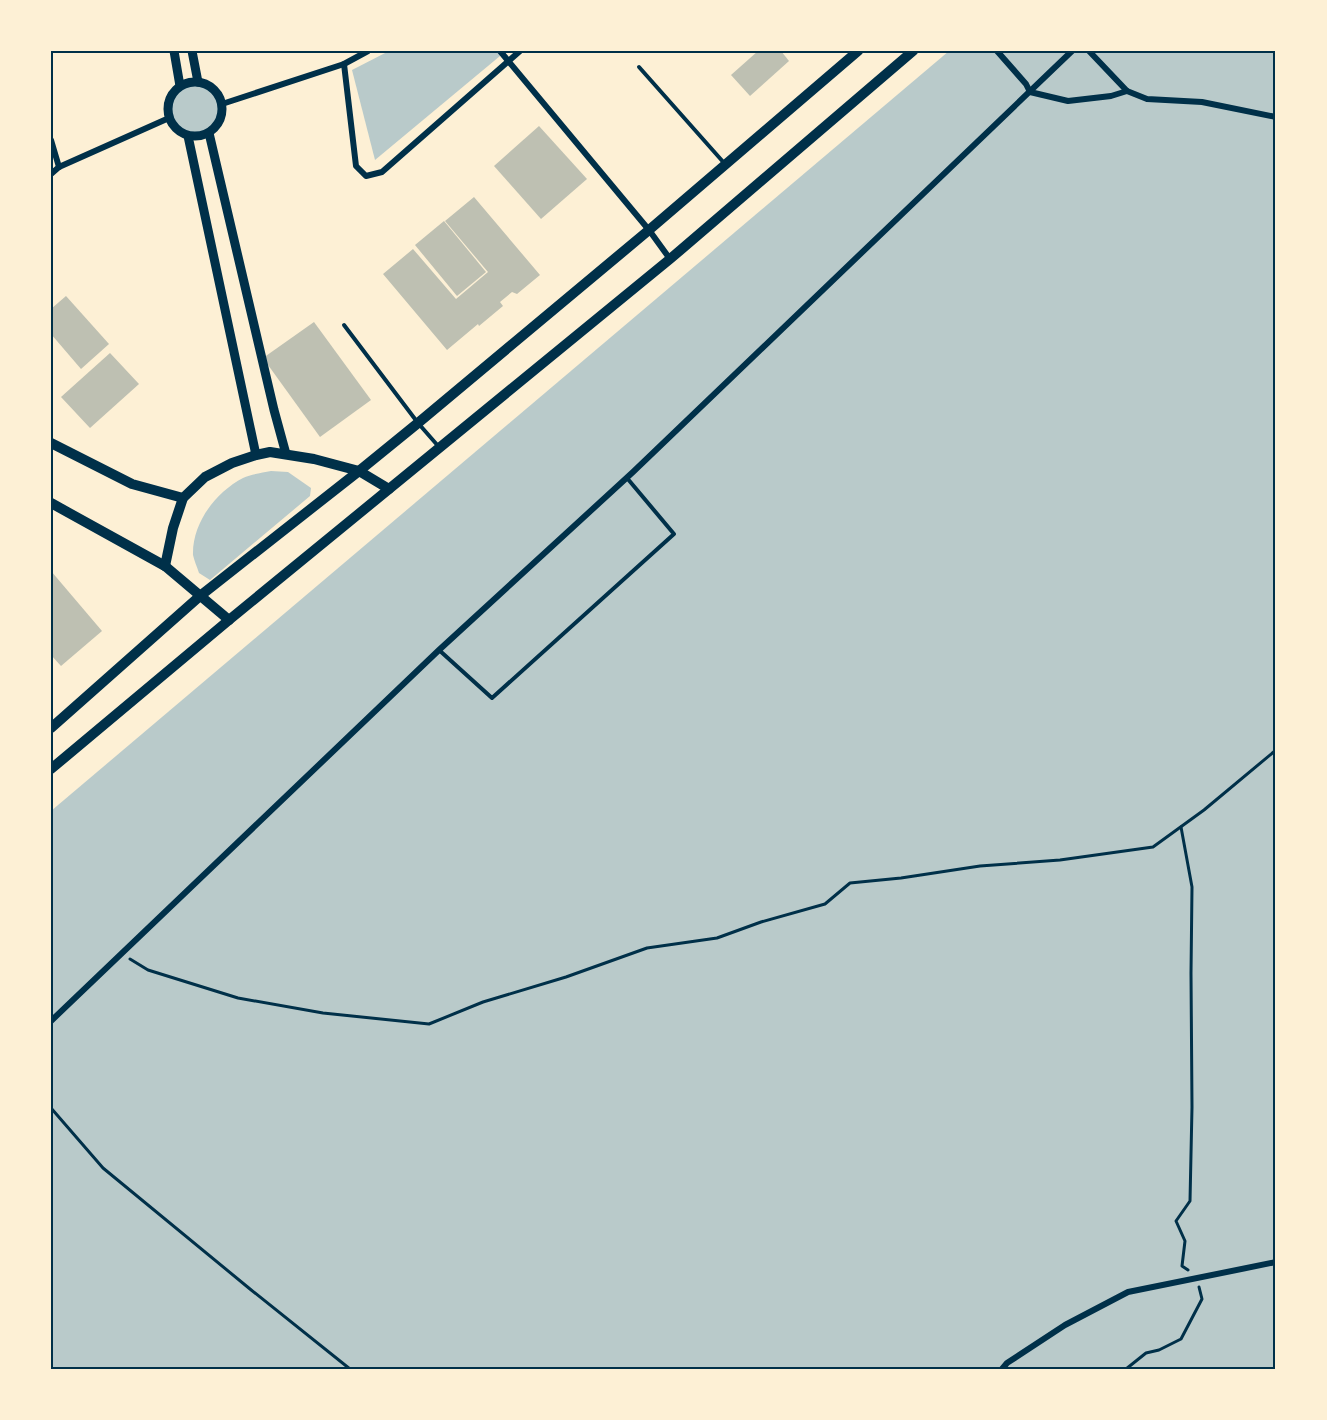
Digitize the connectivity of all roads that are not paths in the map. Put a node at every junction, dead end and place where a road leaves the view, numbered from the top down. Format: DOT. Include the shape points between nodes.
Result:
graph roads {
  1 [pos="174,51"];
  2 [pos="192,51"];
  3 [pos="368,51"];
  4 [pos="500,51"];
  5 [pos="520,51"];
  6 [pos="858,51"];
  7 [pos="913,51"];
  8 [pos="997,51"];
  9 [pos="1072,51"];
  10 [pos="1089,51"];
  11 [pos="508,60"];
  12 [pos="344,64"];
  13 [pos="639,68"];
  14 [pos="198,82"];
  15 [pos="180,86"];
  16 [pos="1127,91"];
  17 [pos="1030,92"];
  18 [pos="222,104"];
  19 [pos="1276,117"];
  20 [pos="169,118"];
  21 [pos="208,133"];
  22 [pos="188,136"];
  23 [pos="51,140"];
  24 [pos="725,165"];
  25 [pos="59,167"];
  26 [pos="51,174"];
  27 [pos="649,230"];
  28 [pos="670,259"];
  29 [pos="344,325"];
  30 [pos="418,423"];
  31 [pos="51,443"];
  32 [pos="439,448"];
  33 [pos="286,454"];
  34 [pos="256,455"];
  35 [pos="359,471"];
  36 [pos="627,478"];
  37 [pos="389,489"];
  38 [pos="183,498"];
  39 [pos="51,503"];
  40 [pos="165,566"];
  41 [pos="200,596"];
  42 [pos="229,620"];
  43 [pos="439,650"];
  44 [pos="51,728"];
  45 [pos="51,769"];
  46 [pos="51,1021"];
  47 [pos="1276,1262"];
  48 [pos="1002,1369"];
  1 -- 15 [label="street"];
  2 -- 14 [label="street"];
  3 -- 12 [label="street"];
  4 -- 11 [label="street"];
  5 -- 11 [label="street"];
  6 -- 24 [label="main road"];
  7 -- 28 [label="main road"];
  8 -- 17 [label="street"];
  9 -- 17 [label="street"];
  10 -- 16 [label="street"];
  11 -- 12 [label="street" via="382,172 366,176 356,166"];
  11 -- 27 [label="street"];
  12 -- 18 [label="street"];
  13 -- 24 [label="lane"];
  14 -- 15 [label="street"];
  14 -- 18 [label="street" via="214,89"];
  15 -- 20 [label="street" via="169,100"];
  16 -- 17 [label="street" via="1068,101"];
  16 -- 19 [label="street" via="1146,99 1203,102"];
  17 -- 36 [label="street"];
  18 -- 21 [label="street" via="220,121"];
  20 -- 22 [label="street" via="173,126"];
  20 -- 25 [label="street"];
  21 -- 22 [label="street"];
  21 -- 33 [label="street"];
  22 -- 34 [label="street"];
  23 -- 25 [label="street"];
  24 -- 27 [label="main road"];
  25 -- 26 [label="street"];
  27 -- 28 [label="street"];
  27 -- 30 [label="main road"];
  28 -- 32 [label="main road"];
  29 -- 30 [label="lane"];
  30 -- 32 [label="lane"];
  30 -- 35 [label="main road"];
  31 -- 38 [label="main road" via="132,484"];
  32 -- 37 [label="main road"];
  33 -- 34 [label="main road"];
  33 -- 35 [label="main road"];
  34 -- 38 [label="main road" via="206,477"];
  35 -- 37 [label="main road"];
  35 -- 41 [label="main road"];
  36 -- 43 [label="street"];
  36 -- 43 [label="lane" via="674,534 492,698"];
  37 -- 42 [label="main road"];
  38 -- 40 [label="main road"];
  39 -- 40 [label="main road"];
  40 -- 41 [label="main road"];
  41 -- 42 [label="main road"];
  41 -- 44 [label="main road"];
  42 -- 45 [label="main road"];
  43 -- 46 [label="street"];
  47 -- 48 [label="street" via="1128,1292 1065,1325"];
}
